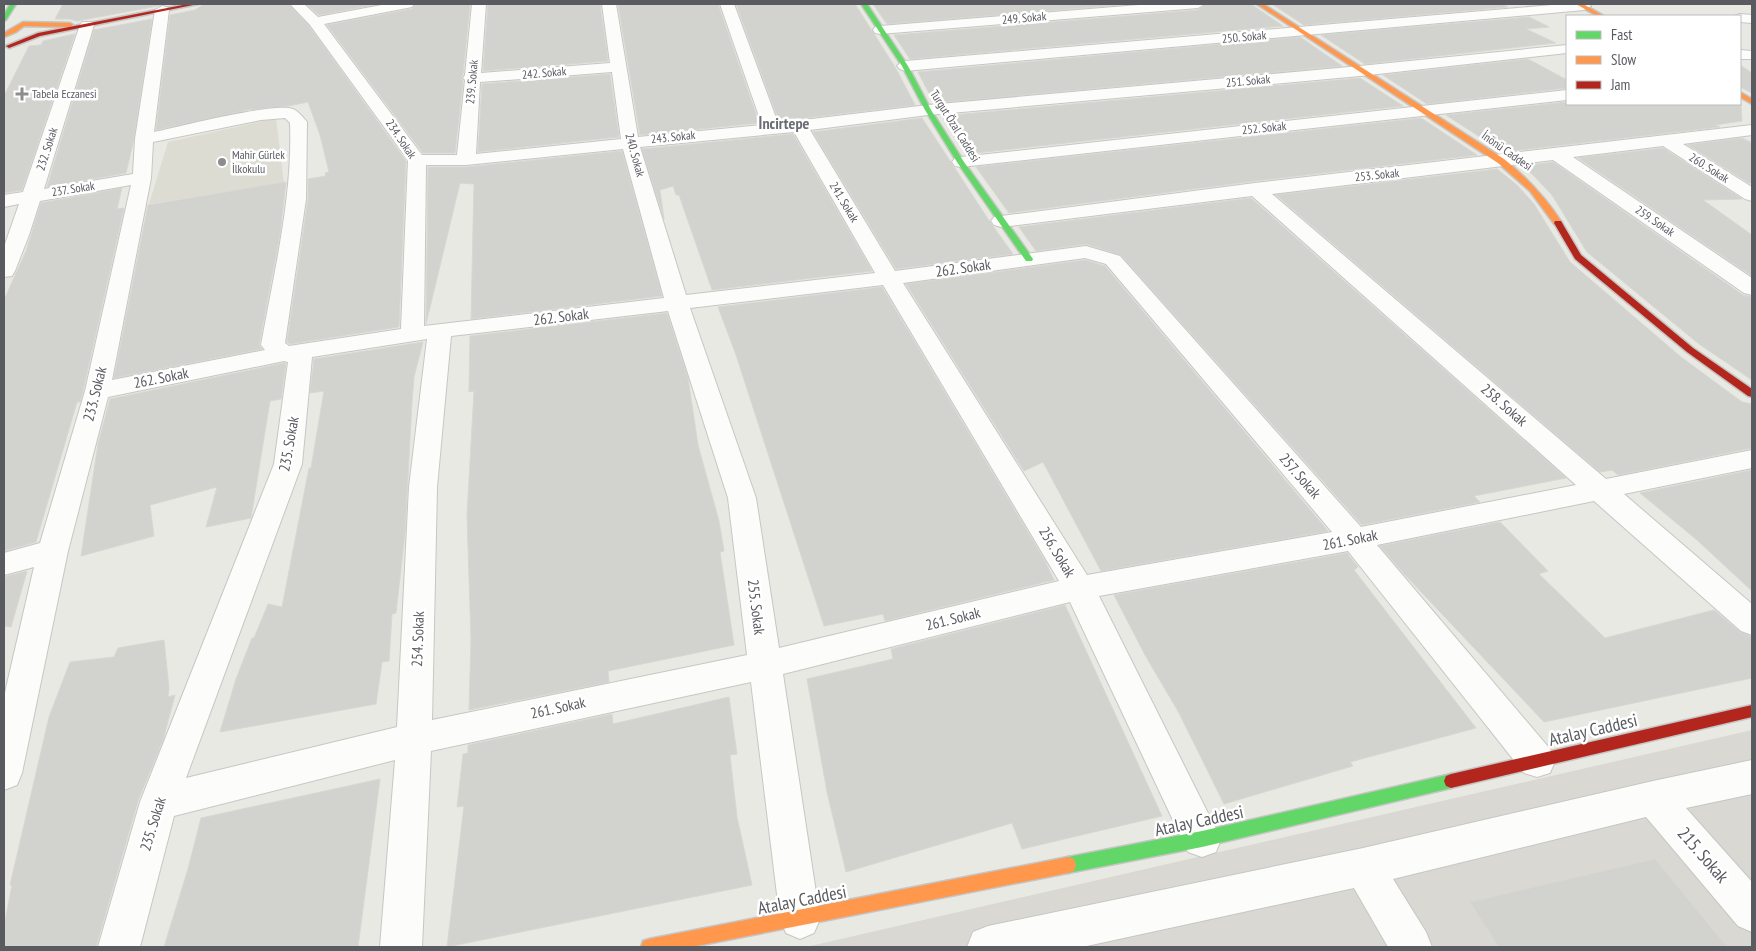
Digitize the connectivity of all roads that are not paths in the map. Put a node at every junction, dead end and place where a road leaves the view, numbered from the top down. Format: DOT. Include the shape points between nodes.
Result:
graph roads {
  1 [pos="13,4"];
  2 [pos="195,4"];
  3 [pos="297,4"];
  4 [pos="408,4"];
  5 [pos="479,4"];
  6 [pos="609,4"];
  7 [pos="727,4"];
  8 [pos="864,4"];
  9 [pos="1198,4"];
  10 [pos="1260,4"];
  11 [pos="1581,5"];
  12 [pos="169,7"];
  13 [pos="30,10"];
  14 [pos="1599,15"];
  15 [pos="4,19"];
  16 [pos="314,22"];
  17 [pos="24,24"];
  18 [pos="79,25"];
  19 [pos="880,30"];
  20 [pos="1304,32"];
  21 [pos="7,40"];
  22 [pos="1566,49"];
  23 [pos="4,58"];
  24 [pos="905,66"];
  25 [pos="617,67"];
  26 [pos="1360,70"];
  27 [pos="471,78"];
  28 [pos="1566,95"];
  29 [pos="928,110"];
  30 [pos="1421,110"];
  31 [pos="799,126"];
  32 [pos="771,127"];
  33 [pos="1752,130"];
  34 [pos="144,139"];
  35 [pos="1665,140"];
  36 [pos="630,142"];
  37 [pos="1558,155"];
  38 [pos="417,160"];
  39 [pos="466,160"];
  40 [pos="1501,161"];
  41 [pos="961,162"];
  42 [pos="142,178"];
  43 [pos="1255,189"];
  44 [pos="1752,195"];
  45 [pos="31,196"];
  46 [pos="4,201"];
  47 [pos="1001,221"];
  48 [pos="11,236"];
  49 [pos="1029,259"];
  50 [pos="4,271"];
  51 [pos="889,278"];
  52 [pos="1752,288"];
  53 [pos="678,304"];
  54 [pos="426,333"];
  55 [pos="284,354"];
  56 [pos="97,391"];
  57 [pos="1752,394"];
  58 [pos="1752,459"];
  59 [pos="1601,489"];
  60 [pos="1355,539"];
  61 [pos="53,550"];
  62 [pos="4,564"];
  63 [pos="1079,588"];
  64 [pos="1752,622"];
  65 [pos="764,665"];
  66 [pos="1752,711"];
  67 [pos="414,739"];
  68 [pos="1537,761"];
  69 [pos="4,773"];
  70 [pos="1752,777"];
  71 [pos="1653,798"];
  72 [pos="159,802"];
  73 [pos="1202,839"];
  74 [pos="1363,866"];
  75 [pos="1752,912"];
  76 [pos="800,919"];
  77 [pos="1039,942"];
  78 [pos="119,947"];
  79 [pos="401,947"];
  80 [pos="649,947"];
  81 [pos="988,947"];
  82 [pos="1411,947"];
  1 -- 15 [label="street"];
  2 -- 12 [label="street"];
  3 -- 16 [label="street, 234. Sokak"];
  4 -- 16 [label="street"];
  5 -- 27 [label="street, 239. Sokak"];
  6 -- 25 [label="street, 240. Sokak"];
  7 -- 32 [label="street"];
  8 -- 19 [label="street, Turgut Özal Caddesi"];
  9 -- 19 [label="street, 249. Sokak"];
  10 -- 20 [label="street, İnönü Caddesi"];
  11 -- 14 [label="street"];
  11 -- 20 [label="street, 250. Sokak"];
  12 -- 18 [label="street"];
  12 -- 18 [label="street"];
  12 -- 34 [label="street, 233. Sokak"];
  13 -- 17 [label="street"];
  16 -- 38 [label="street, 234. Sokak"];
  17 -- 18 [label="street"];
  17 -- 21 [label="street"];
  18 -- 21 [label="street"];
  18 -- 21 [label="street"];
  18 -- 45 [label="street, 232. Sokak"];
  19 -- 24 [label="street, Turgut Özal Caddesi"];
  20 -- 24 [label="street, 250. Sokak"];
  20 -- 26 [label="street, İnönü Caddesi"];
  21 -- 23 [label="street"];
  22 -- 26 [label="street, 251. Sokak"];
  24 -- 29 [label="street, Turgut Özal Caddesi"];
  25 -- 27 [label="street, 242. Sokak"];
  25 -- 36 [label="street, 240. Sokak"];
  26 -- 29 [label="street, 251. Sokak"];
  26 -- 30 [label="street, İnönü Caddesi"];
  27 -- 39 [label="street, 239. Sokak"];
  28 -- 30 [label="street, 252. Sokak"];
  29 -- 31 [label="street, 243. Sokak"];
  29 -- 41 [label="street, Turgut Özal Caddesi"];
  30 -- 40 [label="street, İnönü Caddesi"];
  30 -- 41 [label="street, 252. Sokak"];
  31 -- 32 [label="street, 243. Sokak"];
  31 -- 51 [label="street, 241. Sokak"];
  32 -- 36 [label="street, 243. Sokak"];
  33 -- 35 [label="street, 253. Sokak"];
  34 -- 42 [label="street, 233. Sokak"];
  34 -- 55 [label="street" via="262,115 289,113 298,122 296,199 273,345"];
  35 -- 37 [label="street, 253. Sokak"];
  35 -- 44 [label="street, 260. Sokak"];
  36 -- 39 [label="street, 243. Sokak"];
  36 -- 53 [label="street, 240. Sokak"];
  37 -- 40 [label="street, 253. Sokak"];
  37 -- 52 [label="street, 259. Sokak"];
  38 -- 39 [label="street, 243. Sokak"];
  38 -- 54 [label="street, 234. Sokak"];
  40 -- 43 [label="street, 253. Sokak"];
  40 -- 57 [label="street, İnönü Caddesi" via="1526,180 1544,200 1578,258 1690,350"];
  41 -- 47 [label="street, Turgut Özal Caddesi"];
  42 -- 45 [label="street, 237. Sokak"];
  42 -- 56 [label="street, 233. Sokak"];
  43 -- 47 [label="street, 253. Sokak"];
  43 -- 59 [label="street, 258. Sokak"];
  45 -- 46 [label="street, 237. Sokak"];
  45 -- 48 [label="street, 232. Sokak"];
  47 -- 49 [label="street, Turgut Özal Caddesi"];
  48 -- 50 [label="street, 232. Sokak"];
  49 -- 51 [label="street, 262. Sokak"];
  49 -- 60 [label="street, 257. Sokak" via="1086,252 1113,260"];
  51 -- 53 [label="street, 262. Sokak"];
  51 -- 63 [label="street, 256. Sokak"];
  53 -- 54 [label="street, 262. Sokak"];
  53 -- 65 [label="street, 255. Sokak" via="742,498"];
  54 -- 55 [label="street, 262. Sokak"];
  54 -- 67 [label="street, 254. Sokak"];
  55 -- 56 [label="street, 262. Sokak"];
  55 -- 72 [label="street, 235. Sokak" via="302,358 288,464"];
  56 -- 61 [label="street, 233. Sokak"];
  58 -- 59 [label="street, 261. Sokak"];
  59 -- 60 [label="street, 261. Sokak"];
  59 -- 64 [label="street, 258. Sokak"];
  60 -- 63 [label="street, 261. Sokak"];
  60 -- 68 [label="street, 257. Sokak"];
  61 -- 62 [label="street"];
  61 -- 69 [label="street, 233. Sokak"];
  63 -- 65 [label="street, 261. Sokak"];
  63 -- 73 [label="street, 256. Sokak"];
  65 -- 67 [label="street, 261. Sokak"];
  65 -- 76 [label="street, 255. Sokak"];
  66 -- 68 [label="street, Atalay Caddesi"];
  67 -- 72 [label="street, 261. Sokak"];
  67 -- 79 [label="street, 254. Sokak"];
  68 -- 73 [label="street, Atalay Caddesi"];
  70 -- 71 [label="street"];
  71 -- 74 [label="street"];
  71 -- 75 [label="street, 215. Sokak"];
  72 -- 78 [label="street, 235. Sokak"];
  73 -- 76 [label="street, Atalay Caddesi"];
  74 -- 77 [label="street"];
  74 -- 82 [label="street"];
  76 -- 80 [label="street, Atalay Caddesi"];
  77 -- 81 [label="street"];
}
